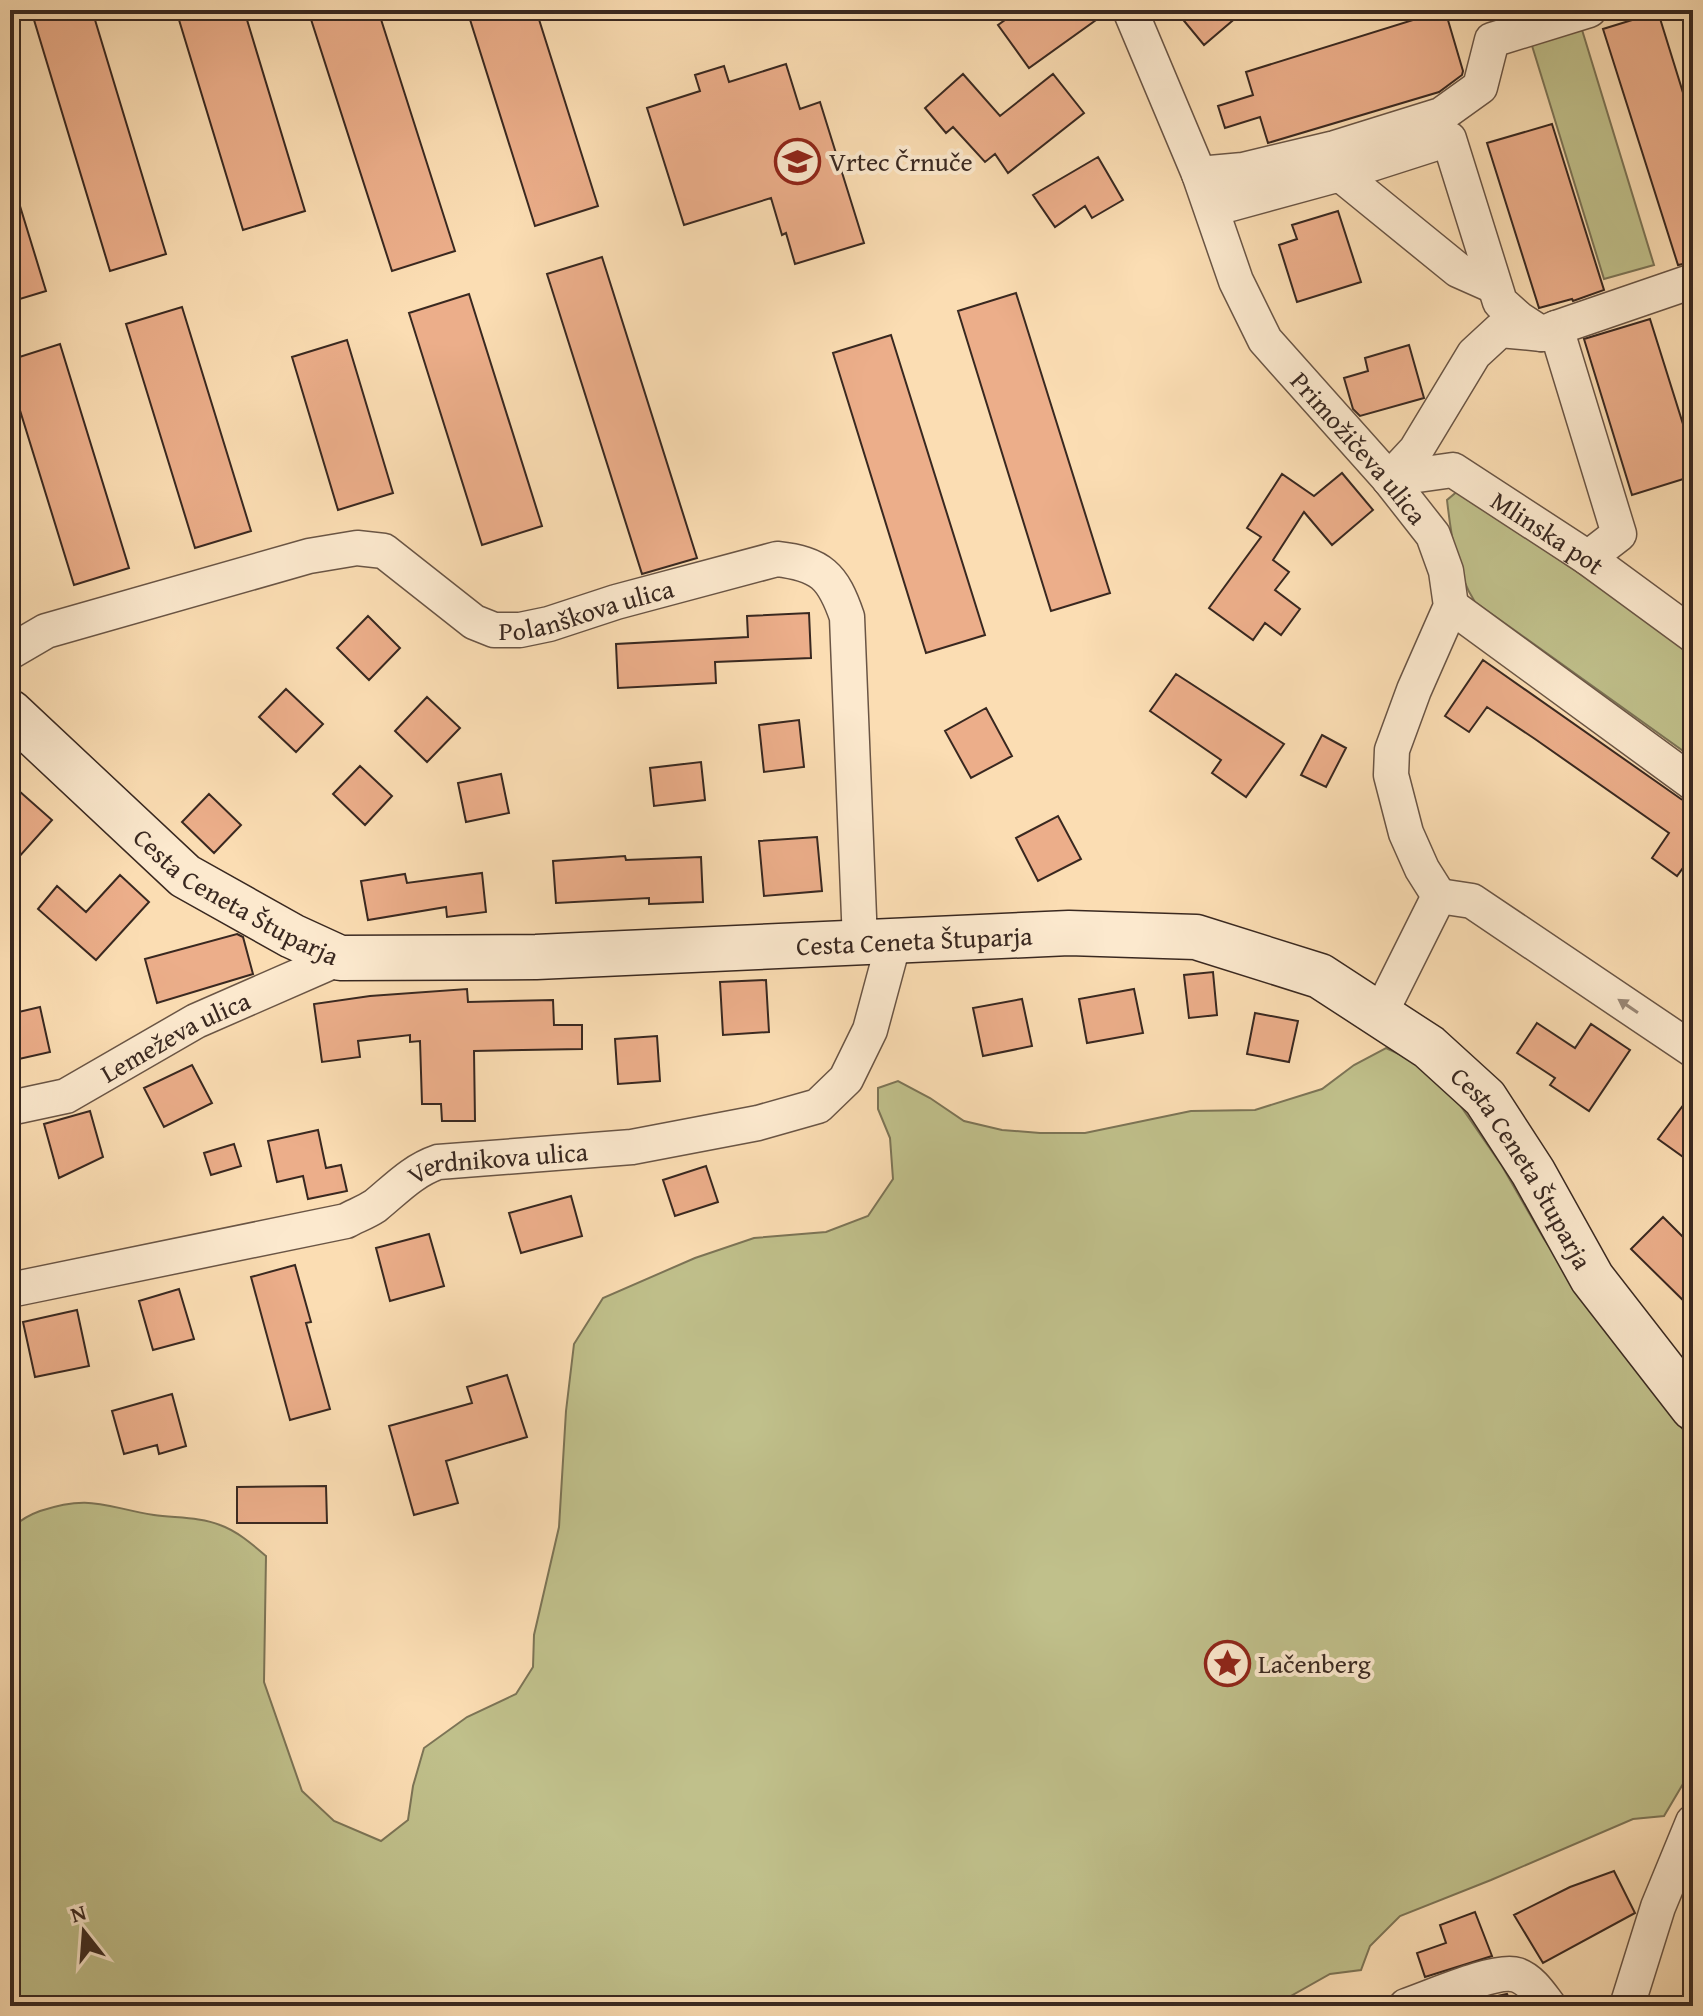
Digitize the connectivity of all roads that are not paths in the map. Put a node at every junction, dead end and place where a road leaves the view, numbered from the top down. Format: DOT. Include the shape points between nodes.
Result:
graph roads {
  1 [pos="1130,10"];
  2 [pos="1589,10"];
  3 [pos="1445,127"];
  4 [pos="1199,174"];
  5 [pos="1340,174"];
  6 [pos="1212,209"];
  7 [pos="1693,281"];
  8 [pos="1494,286"];
  9 [pos="1549,331"];
  10 [pos="1389,479"];
  11 [pos="1588,558"];
  12 [pos="1451,606"];
  13 [pos="1693,635"];
  14 [pos="10,652"];
  15 [pos="10,712"];
  16 [pos="1693,783"];
  17 [pos="1439,896"];
  18 [pos="877,941"];
  19 [pos="340,958"];
  20 [pos="1380,1014"];
  21 [pos="1693,1050"];
  22 [pos="10,1108"];
  23 [pos="10,1290"];
  24 [pos="1693,1408"];
  25 [pos="1693,1822"];
  26 [pos="1406,2006"];
  27 [pos="1549,2006"];
  28 [pos="1627,2006"];
  1 -- 4 [label="street, Primožičeva ulica"];
  2 -- 3 [label="street" via="1492,40 1480,87"];
  3 -- 4 [label="street" via="1243,170"];
  3 -- 5 [label="street"];
  3 -- 8 [label="street"];
  4 -- 6 [label="street, Primožičeva ulica"];
  5 -- 6 [label="street"];
  5 -- 8 [label="street" via="1458,270"];
  6 -- 10 [label="street, Primožičeva ulica" via="1236,281 1265,340"];
  7 -- 9 [label="street"];
  8 -- 9 [label="street" via="1500,302 1519,319"];
  9 -- 10 [label="street" via="1500,330 1474,354 1416,450"];
  9 -- 11 [label="street" via="1619,534"];
  10 -- 11 [label="street, Mlinska pot" via="1453,470"];
  10 -- 12 [label="street, Primožičeva ulica" via="1433,535"];
  11 -- 13 [label="street, Mlinska pot"];
  12 -- 16 [label="street"];
  12 -- 17 [label="street" via="1392,750 1391,775 1406,833"];
  14 -- 18 [label="street, Polanškova ulica" via="46,631 309,556 357,548 384,551 474,622 494,630 549,624 777,559 800,562 823,573 838,590 847,617"];
  15 -- 19 [label="street, Cesta Ceneta Štuparja" via="185,876"];
  17 -- 20 [label="street"];
  21 -- 17 [label="street, one-way" via="1472,901"];
  18 -- 19 [label="street, Cesta Ceneta Štuparja" via="536,957"];
  18 -- 20 [label="street, Cesta Ceneta Štuparja" via="1069,933 1196,937 1320,976"];
  18 -- 23 [label="street, Verdnikova ulica" via="870,1030 846,1079 818,1106 632,1147 438,1162 346,1221"];
  19 -- 22 [label="street, Lemeževa ulica" via="196,1021 66,1096"];
  20 -- 24 [label="street, Cesta Ceneta Štuparja" via="1429,1047 1485,1098 1592,1278"];
  25 -- 28 [label="street" via="1658,1907"];
  26 -- 27 [label="street" via="1502,1972 1519,1976"];
}
